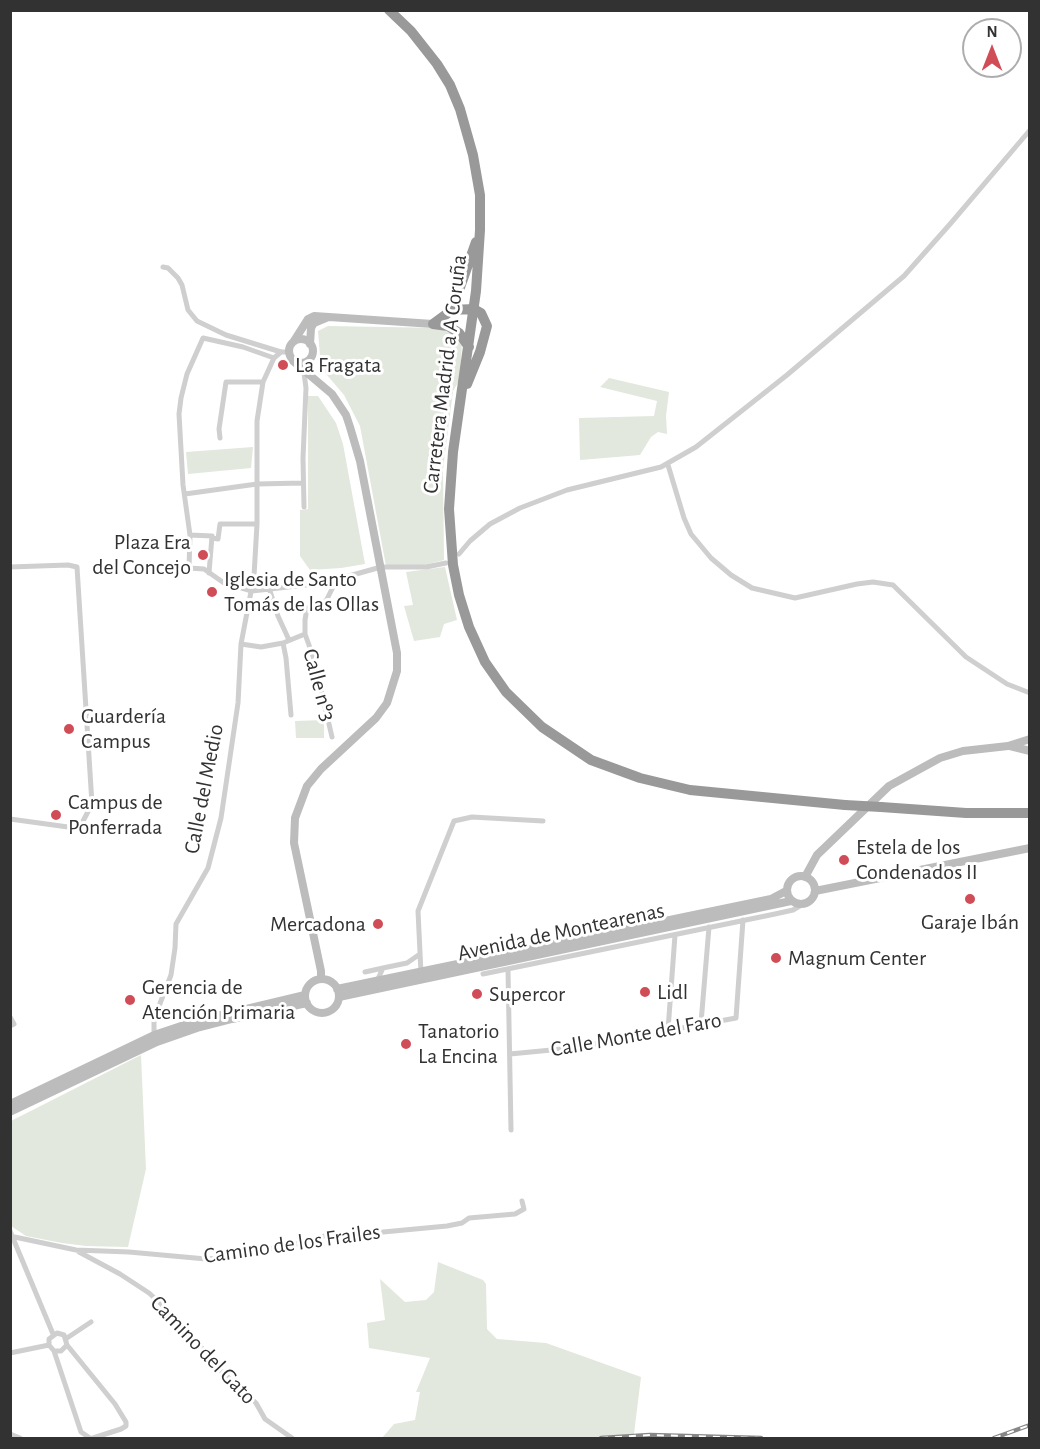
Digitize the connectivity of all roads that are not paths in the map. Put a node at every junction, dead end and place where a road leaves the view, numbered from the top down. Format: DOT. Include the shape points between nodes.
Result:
graph roads {
  1 [pos="389,10"];
  2 [pos="1029,130"];
  3 [pos="480,230"];
  4 [pos="163,267"];
  5 [pos="474,309"];
  6 [pos="452,310"];
  7 [pos="330,317"];
  8 [pos="473,322"];
  9 [pos="433,324"];
  10 [pos="448,326"];
  11 [pos="294,341"];
  12 [pos="310,344"];
  13 [pos="468,347"];
  14 [pos="285,352"];
  15 [pos="274,358"];
  16 [pos="310,358"];
  17 [pos="293,361"];
  18 [pos="304,371"];
  19 [pos="316,377"];
  20 [pos="263,382"];
  21 [pos="306,388"];
  22 [pos="462,395"];
  23 [pos="220,438"];
  24 [pos="668,465"];
  25 [pos="303,483"];
  26 [pos="257,484"];
  27 [pos="185,494"];
  28 [pos="304,507"];
  29 [pos="257,524"];
  30 [pos="190,535"];
  31 [pos="212,538"];
  32 [pos="459,554"];
  33 [pos="446,563"];
  34 [pos="10,567"];
  35 [pos="381,567"];
  36 [pos="209,573"];
  37 [pos="254,576"];
  38 [pos="338,579"];
  39 [pos="268,588"];
  40 [pos="252,591"];
  41 [pos="305,634"];
  42 [pos="286,641"];
  43 [pos="241,644"];
  44 [pos="1029,693"];
  45 [pos="291,715"];
  46 [pos="332,737"];
  47 [pos="1029,739"];
  48 [pos="1008,746"];
  49 [pos="1029,752"];
  50 [pos="1029,807"];
  51 [pos="942,811"];
  52 [pos="1029,813"];
  53 [pos="10,819"];
  54 [pos="543,821"];
  55 [pos="1029,848"];
  56 [pos="805,877"];
  57 [pos="786,891"];
  58 [pos="815,891"];
  59 [pos="791,901"];
  60 [pos="803,904"];
  61 [pos="743,920"];
  62 [pos="709,927"];
  63 [pos="675,934"];
  64 [pos="420,954"];
  65 [pos="408,963"];
  66 [pos="383,968"];
  67 [pos="421,969"];
  68 [pos="508,970"];
  69 [pos="365,972"];
  70 [pos="483,974"];
  71 [pos="321,979"];
  72 [pos="377,981"];
  73 [pos="337,988"];
  74 [pos="339,998"];
  75 [pos="306,999"];
  76 [pos="10,1017"];
  77 [pos="701,1023"];
  78 [pos="12,1025"];
  79 [pos="668,1030"];
  80 [pos="156,1039"];
  81 [pos="510,1054"];
  82 [pos="10,1104"];
  83 [pos="10,1112"];
  84 [pos="511,1130"];
  85 [pos="522,1201"];
  86 [pos="11,1235"];
  87 [pos="76,1250"];
  88 [pos="90,1322"];
  89 [pos="53,1334"];
  90 [pos="67,1341"];
  91 [pos="49,1345"];
  92 [pos="54,1351"];
  93 [pos="10,1353"];
  94 [pos="10,1434"];
  95 [pos="108,1436"];
  96 [pos="20,1438"];
  97 [pos="91,1438"];
  98 [pos="292,1438"];
  1 -- 3 [label="highway, Carretera Madrid a A Coruña" via="437,64 453,93 474,155"];
  2 -- 24 [label="street" via="904,276 781,380"];
  3 -- 5 [label="highway, Carretera Madrid a A Coruña"];
  3 -- 6 [label="highway"];
  4 -- 14 [label="street" via="178,278 188,310 197,321 226,335"];
  5 -- 6 [label="highway"];
  5 -- 8 [label="highway, Carretera Madrid a A Coruña"];
  5 -- 22 [label="highway" via="485,318 486,330"];
  6 -- 9 [label="highway"];
  7 -- 9 [label="main road"];
  7 -- 11 [label="main road" via="308,319"];
  7 -- 12 [label="main road" via="314,323"];
  8 -- 10 [label="highway"];
  8 -- 13 [label="highway, Carretera Madrid a A Coruña"];
  9 -- 10 [label="highway"];
  10 -- 13 [label="highway" via="459,333"];
  11 -- 12 [label="main road"];
  11 -- 14 [label="main road"];
  12 -- 16 [label="main road"];
  13 -- 22 [label="highway, Carretera Madrid a A Coruña"];
  14 -- 15 [label="street"];
  14 -- 17 [label="main road"];
  15 -- 20 [label="street, Calle del Medio"];
  15 -- 27 [label="street" via="203,338 187,374 179,414"];
  16 -- 17 [label="main road" via="303,363"];
  16 -- 19 [label="main road"];
  17 -- 18 [label="main road"];
  18 -- 19 [label="main road"];
  18 -- 21 [label="street"];
  19 -- 21 [label="street"];
  19 -- 21 [label="street"];
  19 -- 35 [label="main road" via="346,415"];
  20 -- 23 [label="street" via="225,382"];
  20 -- 26 [label="street, Calle del Medio" via="257,422"];
  21 -- 25 [label="street"];
  22 -- 51 [label="highway, Carretera Madrid a A Coruña, bridge" via="449,509 459,595 485,662 506,692 542,728 591,760 640,778 690,790"];
  24 -- 32 [label="street" via="567,490 520,508 490,524"];
  24 -- 44 [label="street" via="691,534 731,575 752,588 795,598 857,584 892,585 966,657 1007,684"];
  25 -- 26 [label="street"];
  25 -- 28 [label="street"];
  26 -- 27 [label="street"];
  26 -- 29 [label="street, Calle del Medio"];
  27 -- 30 [label="street"];
  29 -- 31 [label="street" via="220,524 218,539"];
  29 -- 37 [label="street, Calle del Medio"];
  30 -- 31 [label="street"];
  30 -- 36 [label="street" via="189,568"];
  31 -- 36 [label="street"];
  33 -- 35 [label="street"];
  34 -- 53 [label="street" via="77,567 92,804 82,823 68,827"];
  35 -- 38 [label="street"];
  35 -- 71 [label="main road" via="397,652 394,686 376,718 307,786 295,818 294,843"];
  36 -- 40 [label="street" via="224,583"];
  37 -- 39 [label="street" via="260,577"];
  37 -- 40 [label="street, Calle del Medio"];
  38 -- 39 [label="street"];
  38 -- 41 [label="street" via="326,601 307,608"];
  39 -- 40 [label="street"];
  39 -- 42 [label="street"];
  40 -- 43 [label="street, Calle del Medio"];
  41 -- 42 [label="street"];
  41 -- 46 [label="street, Calle nº3"];
  42 -- 43 [label="street" via="261,647"];
  42 -- 45 [label="street"];
  43 -- 80 [label="street, Calle del Medio" via="238,703 221,818 208,868 176,924 171,975 154,1019"];
  47 -- 48 [label="main road"];
  48 -- 49 [label="main road"];
  48 -- 56 [label="main road" via="940,758 889,786 818,855"];
  50 -- 51 [label="highway"];
  51 -- 52 [label="highway, Carretera Madrid a A Coruña"];
  54 -- 64 [label="street" via="472,817 454,821 418,910"];
  55 -- 58 [label="main road"];
  56 -- 57 [label="main road" via="791,880"];
  56 -- 58 [label="main road"];
  57 -- 59 [label="main road"];
  57 -- 67 [label="main road, Avenida de Montearenas" via="771,899"];
  58 -- 60 [label="main road" via="811,900"];
  59 -- 60 [label="main road"];
  59 -- 74 [label="main road, Avenida de Montearenas"];
  60 -- 61 [label="street" via="793,910"];
  61 -- 62 [label="street"];
  61 -- 77 [label="street, Calle Monte del Faro" via="736,1018"];
  62 -- 63 [label="street"];
  62 -- 77 [label="street"];
  63 -- 68 [label="street"];
  63 -- 79 [label="street"];
  64 -- 65 [label="street"];
  64 -- 67 [label="street"];
  65 -- 66 [label="street"];
  65 -- 67 [label="street"];
  66 -- 69 [label="street"];
  66 -- 72 [label="street"];
  67 -- 72 [label="main road, Avenida de Montearenas"];
  68 -- 70 [label="street"];
  68 -- 81 [label="street"];
  71 -- 73 [label="main road"];
  71 -- 75 [label="main road" via="310,984"];
  72 -- 73 [label="main road, Avenida de Montearenas"];
  73 -- 74 [label="main road"];
  74 -- 75 [label="main road" via="327,1012 318,1012"];
  75 -- 80 [label="main road" via="213,1016"];
  76 -- 78 [label="street"];
  77 -- 79 [label="street, Calle Monte del Faro"];
  79 -- 81 [label="street, Calle Monte del Faro" via="572,1048"];
  80 -- 82 [label="main road"];
  80 -- 83 [label="main road"];
  81 -- 84 [label="street"];
  85 -- 87 [label="street, Camino de los Frailes" via="524,1209 515,1214 469,1218 447,1226 327,1235 222,1258"];
  86 -- 87 [label="street, Camino de los Frailes"];
  86 -- 89 [label="street"];
  87 -- 98 [label="street, Camino del Gato" via="149,1293 181,1322 216,1367 256,1403 265,1419"];
  88 -- 90 [label="street"];
  89 -- 90 [label="street" via="61,1333"];
  89 -- 91 [label="street"];
  90 -- 92 [label="street" via="61,1352"];
  90 -- 95 [label="street" via="125,1417 126,1426"];
  91 -- 92 [label="street"];
  91 -- 93 [label="street"];
  92 -- 97 [label="street" via="81,1432"];
  94 -- 96 [label="street"];
  95 -- 97 [label="street"];
}
